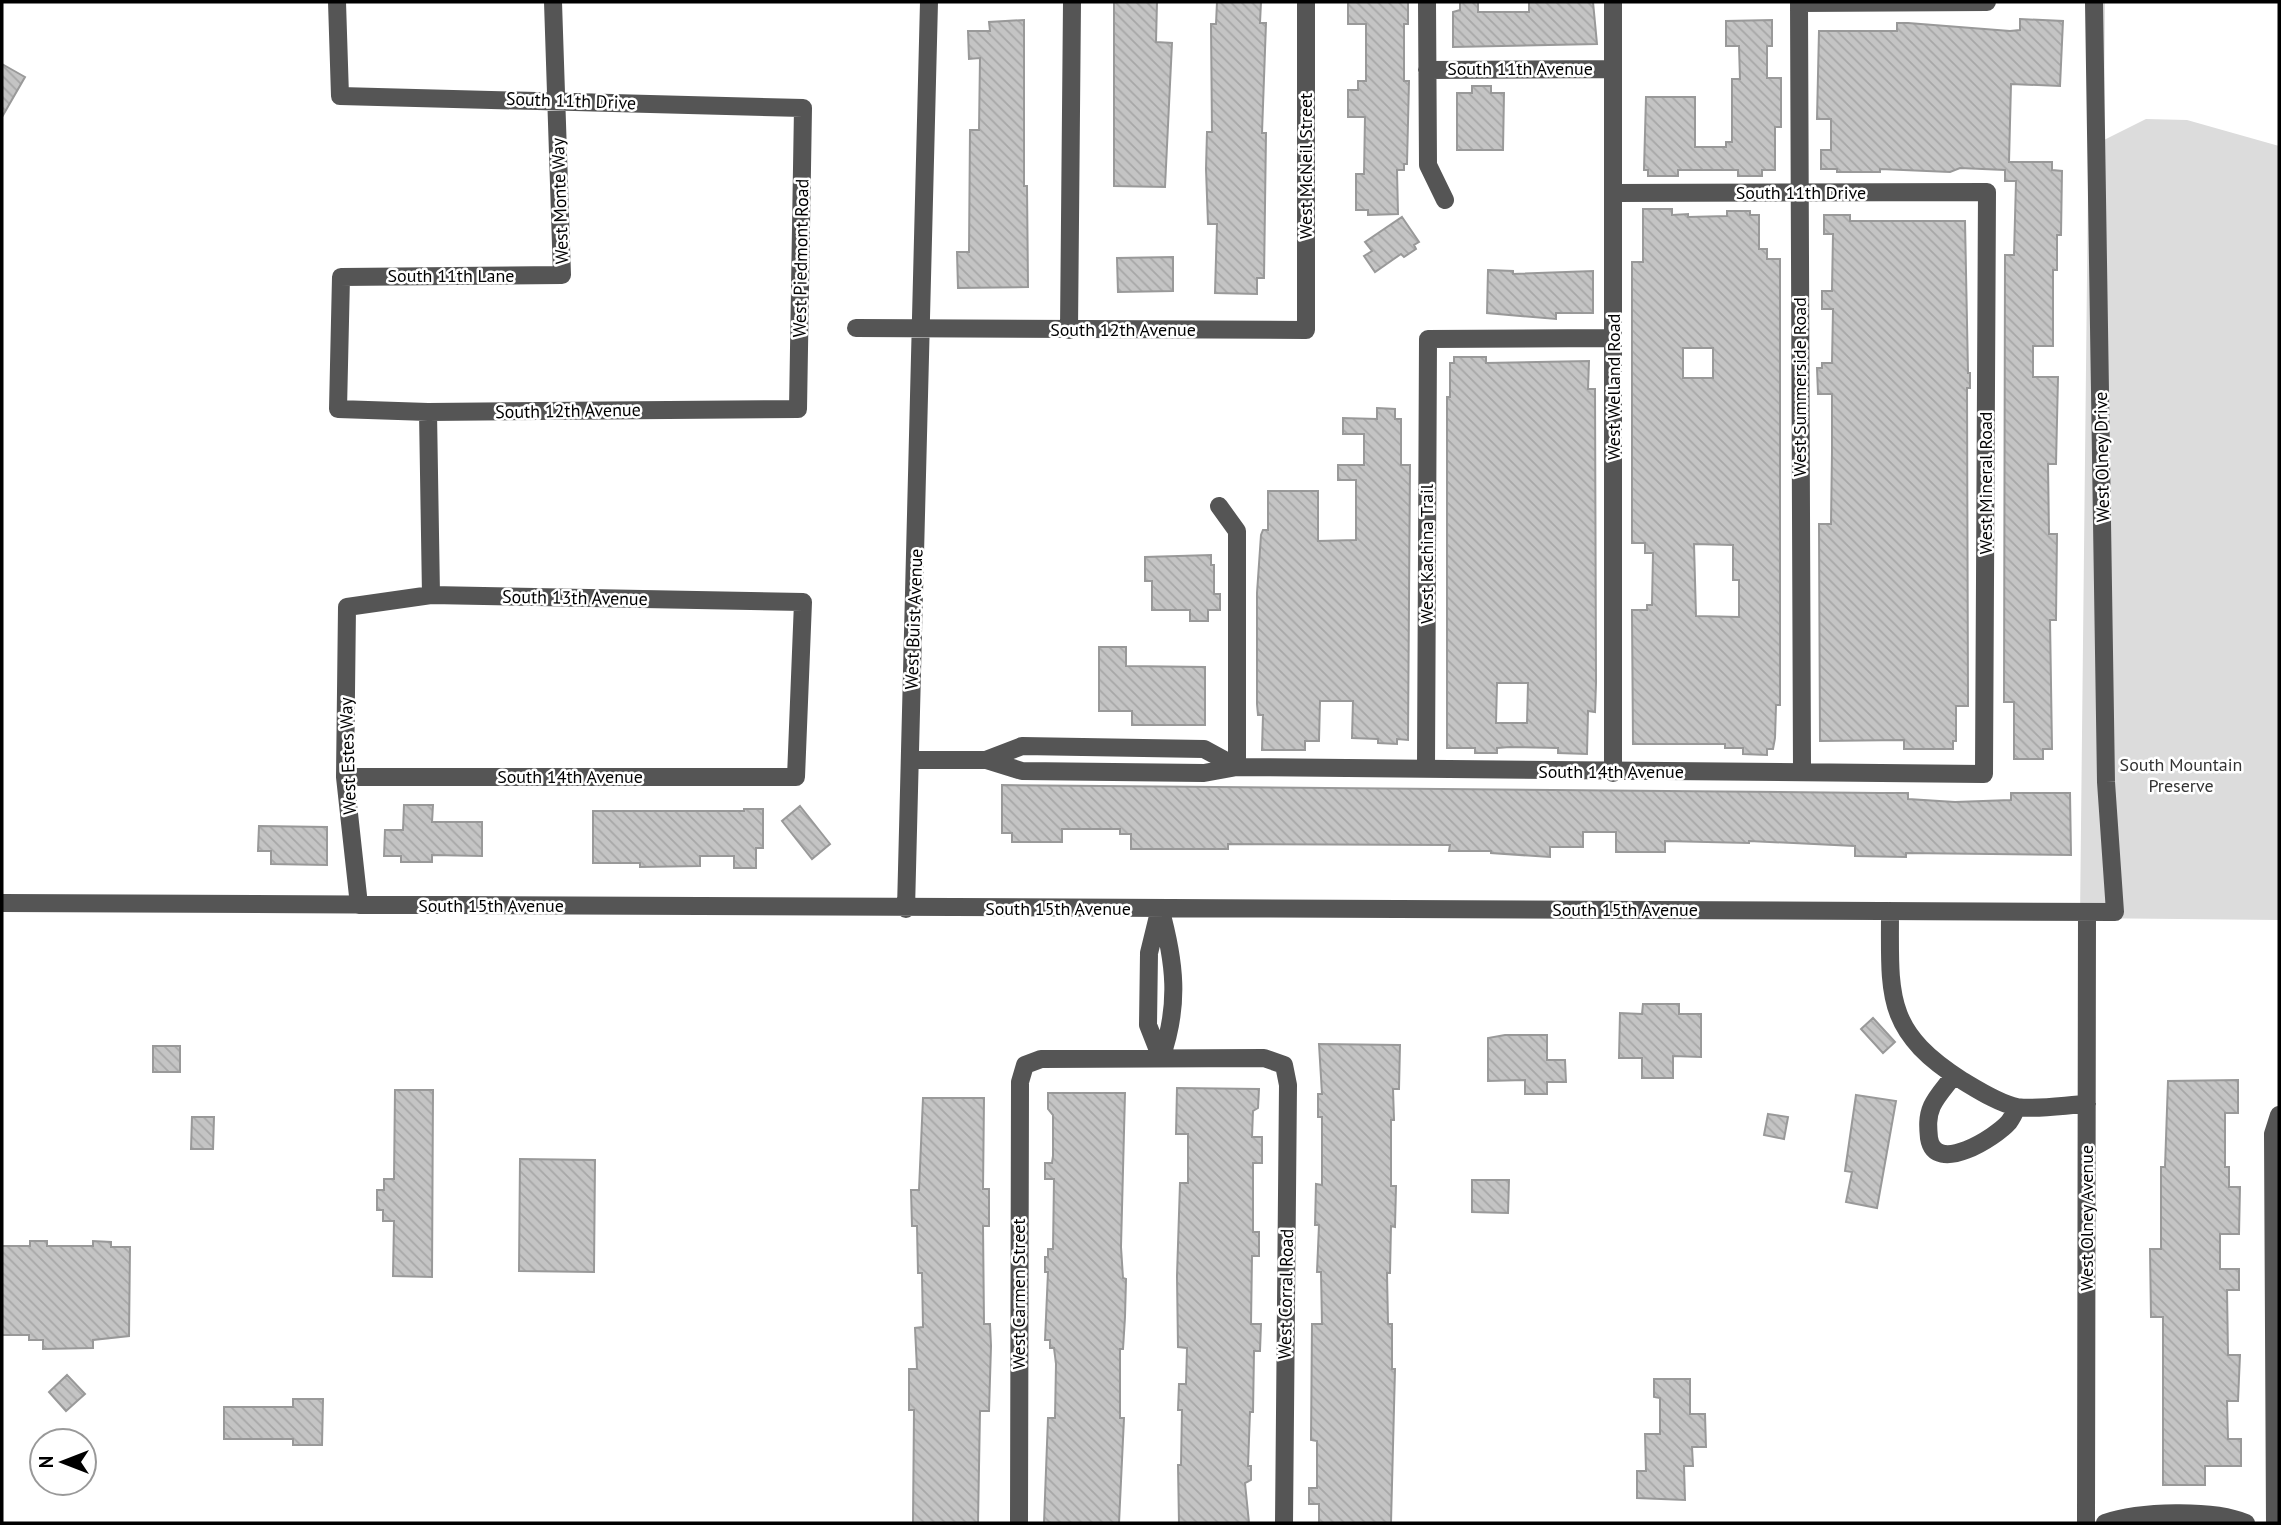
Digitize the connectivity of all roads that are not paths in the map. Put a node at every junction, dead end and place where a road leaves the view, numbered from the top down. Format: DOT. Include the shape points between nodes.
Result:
graph roads {
  1 [pos="337,2"];
  2 [pos="553,2"];
  3 [pos="929,2"];
  4 [pos="1072,2"];
  5 [pos="1306,2"];
  6 [pos="1427,2"];
  7 [pos="1613,2"];
  8 [pos="2094,2"];
  9 [pos="1799,3"];
  10 [pos="1987,3"];
  11 [pos="1612,69"];
  12 [pos="1427,70"];
  13 [pos="557,101"];
  14 [pos="803,108"];
  15 [pos="1799,192"];
  16 [pos="1987,192"];
  17 [pos="1614,193"];
  18 [pos="1445,200"];
  19 [pos="562,275"];
  20 [pos="856,328"];
  21 [pos="921,330"];
  22 [pos="1069,330"];
  23 [pos="1306,330"];
  24 [pos="1614,338"];
  25 [pos="338,409"];
  26 [pos="798,409"];
  27 [pos="428,412"];
  28 [pos="1219,506"];
  29 [pos="431,595"];
  30 [pos="347,607"];
  31 [pos="1050,748"];
  32 [pos="910,760"];
  33 [pos="986,760"];
  34 [pos="1237,767"];
  35 [pos="1426,769"];
  36 [pos="1050,770"];
  37 [pos="1802,771"];
  38 [pos="1613,773"];
  39 [pos="1984,774"];
  40 [pos="345,777"];
  41 [pos="796,777"];
  42 [pos="2,903"];
  43 [pos="359,905"];
  44 [pos="1160,908"];
  45 [pos="906,909"];
  46 [pos="1889,911"];
  47 [pos="2087,912"];
  48 [pos="2115,912"];
  49 [pos="1148,992"];
  50 [pos="1172,992"];
  51 [pos="1161,1058"];
  52 [pos="1954,1075"];
  53 [pos="2087,1104"];
  54 [pos="2017,1107"];
  55 [pos="2279,1115"];
  56 [pos="1019,1523"];
  57 [pos="1284,1523"];
  58 [pos="2086,1523"];
  59 [pos="2105,1523"];
  60 [pos="2246,1523"];
  61 [pos="2275,1523"];
  1 -- 13 [label="street, South 11th Drive" via="340,96"];
  2 -- 13 [label="street, West Monte Way"];
  3 -- 21 [label="street, West Buist Avenue"];
  4 -- 22 [label="street"];
  5 -- 23 [label="street, West McNeil Street"];
  6 -- 12 [label="street"];
  7 -- 11 [label="street, West Welland Road"];
  8 -- 48 [label="street, West Olney Drive" via="2106,782"];
  9 -- 10 [label="street"];
  9 -- 15 [label="street, West Summerside Road"];
  11 -- 12 [label="street, South 11th Avenue"];
  11 -- 17 [label="street, West Welland Road"];
  12 -- 18 [label="street" via="1428,165"];
  13 -- 14 [label="street, South 11th Drive"];
  13 -- 19 [label="street, West Monte Way"];
  14 -- 26 [label="street, West Piedmont Road"];
  15 -- 16 [label="street, South 11th Drive"];
  15 -- 17 [label="street, South 11th Drive"];
  15 -- 37 [label="street, West Summerside Road"];
  16 -- 39 [label="street, West Mineral Road"];
  17 -- 24 [label="street, West Welland Road"];
  19 -- 25 [label="street, South 11th Lane" via="341,277"];
  20 -- 21 [label="street, South 12th Avenue"];
  21 -- 22 [label="street, South 12th Avenue"];
  21 -- 32 [label="street, West Buist Avenue"];
  22 -- 23 [label="street, South 12th Avenue"];
  24 -- 35 [label="street, West Kachina Trail" via="1428,340"];
  24 -- 38 [label="street, West Welland Road"];
  25 -- 27 [label="street, South 12th Avenue"];
  26 -- 27 [label="street, South 12th Avenue"];
  27 -- 29 [label="street"];
  28 -- 34 [label="street" via="1237,531"];
  29 -- 30 [label="street, South 13th Avenue"];
  29 -- 41 [label="street, South 13th Avenue" via="803,603"];
  30 -- 40 [label="street, West Estes Way"];
  31 -- 33 [label="street, South 14th Avenue" via="1022,746"];
  31 -- 34 [label="street, South 14th Avenue" via="1204,749"];
  31 -- 36 [label="street"];
  32 -- 33 [label="street, South 14th Avenue"];
  32 -- 45 [label="street, West Buist Avenue"];
  33 -- 36 [label="street, South 14th Avenue" via="1022,771"];
  34 -- 35 [label="street, South 14th Avenue"];
  34 -- 36 [label="street, South 14th Avenue" via="1204,772"];
  35 -- 38 [label="street, South 14th Avenue"];
  37 -- 38 [label="street, South 14th Avenue"];
  37 -- 39 [label="street, South 14th Avenue"];
  40 -- 41 [label="street, South 14th Avenue"];
  40 -- 43 [label="street, West Estes Way"];
  42 -- 43 [label="street, South 15th Avenue"];
  43 -- 45 [label="street, South 15th Avenue"];
  44 -- 45 [label="street, South 15th Avenue"];
  44 -- 46 [label="street, South 15th Avenue"];
  44 -- 49 [label="street" via="1149,953"];
  44 -- 50 [label="street" via="1173,953"];
  46 -- 47 [label="street, South 15th Avenue"];
  46 -- 52 [label="street" via="1896,1011 1917,1046"];
  47 -- 48 [label="street, South 15th Avenue"];
  47 -- 53 [label="street, West Olney Avenue"];
  49 -- 50 [label="street"];
  49 -- 51 [label="street" via="1148,1025"];
  50 -- 51 [label="street" via="1172,1026"];
  51 -- 56 [label="street, West Carmen Street" via="1041,1059 1025,1065 1020,1082"];
  51 -- 57 [label="street, West Corral Road" via="1264,1058 1284,1065"];
  52 -- 54 [label="street"];
  52 -- 54 [label="street" via="1932,1106 1927,1125 1930,1145 1939,1153 1975,1147 2009,1122"];
  53 -- 54 [label="street"];
  53 -- 58 [label="street, West Olney Avenue"];
  55 -- 61 [label="street" via="2273,1134"];
  59 -- 60 [label="street" via="2127,1515 2165,1515 2228,1516"];
}
